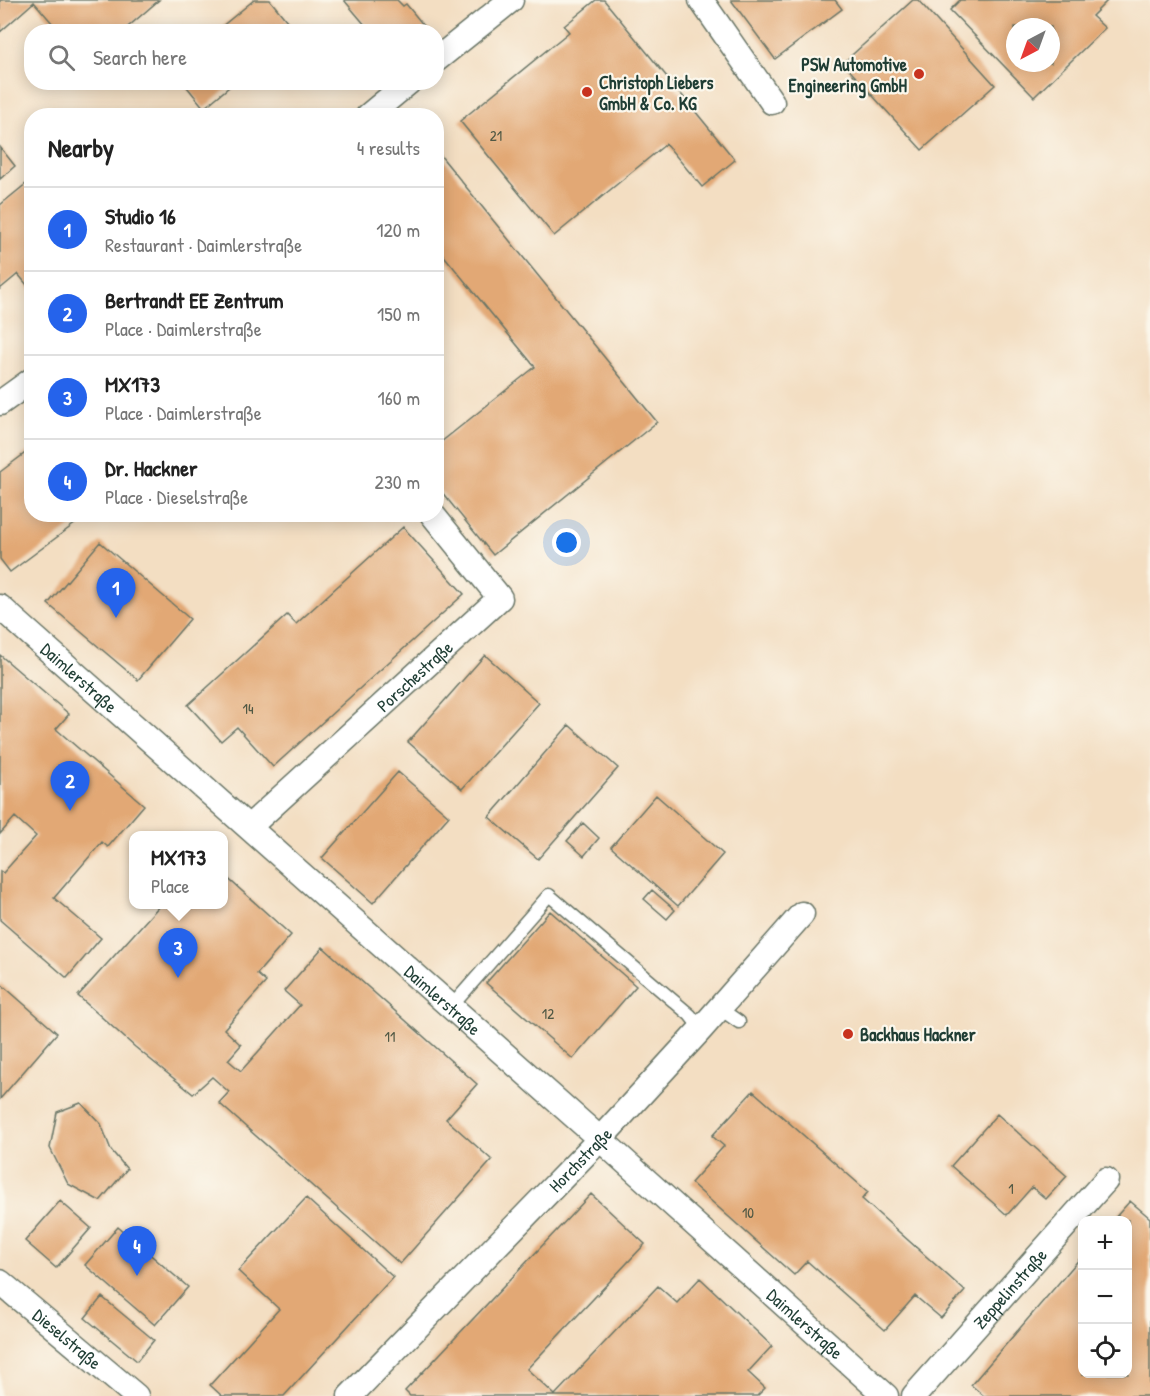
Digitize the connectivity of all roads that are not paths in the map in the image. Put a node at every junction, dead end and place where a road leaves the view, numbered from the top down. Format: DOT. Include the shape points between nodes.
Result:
graph roads {
  1 [pos="511,0"];
  2 [pos="701,0"];
  3 [pos="444,54"];
  4 [pos="399,90"];
  5 [pos="772,102"];
  6 [pos="378,108"];
  7 [pos="24,386"];
  8 [pos="0,403"];
  9 [pos="438,522"];
  10 [pos="0,607"];
  11 [pos="249,827"];
  12 [pos="802,914"];
  13 [pos="450,1008"];
  14 [pos="719,1008"];
  15 [pos="739,1022"];
  16 [pos="701,1029"];
  17 [pos="600,1139"];
  18 [pos="1106,1180"];
  19 [pos="0,1282"];
  20 [pos="136,1396"];
  21 [pos="350,1396"];
  22 [pos="886,1396"];
  23 [pos="914,1396"];
  1 -- 3 [label="street"];
  2 -- 5 [label="street"];
  4 -- 6 [label="street"];
  7 -- 8 [label="street"];
  9 -- 11 [label="street, Porschestraße" via="500,598"];
  10 -- 11 [label="street, Daimlerstraße"];
  11 -- 13 [label="street, Daimlerstraße"];
  12 -- 14 [label="street, Horchstraße"];
  13 -- 16 [label="lane" via="549,895 690,1015"];
  13 -- 17 [label="street, Daimlerstraße"];
  14 -- 15 [label="lane"];
  14 -- 16 [label="street, Horchstraße"];
  16 -- 17 [label="street, Horchstraße"];
  17 -- 21 [label="street, Horchstraße"];
  17 -- 22 [label="street, Daimlerstraße"];
  18 -- 23 [label="street, Zeppelinstraße"];
  19 -- 20 [label="street, Dieselstraße"];
}
